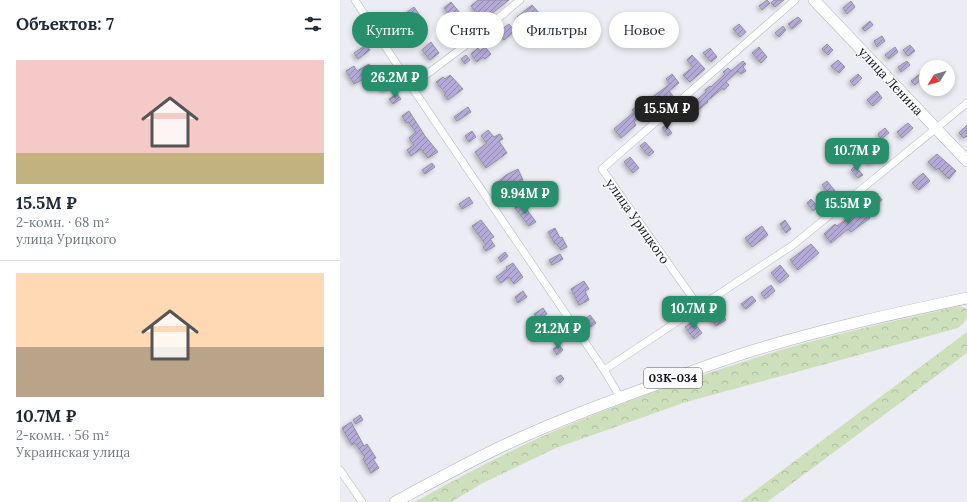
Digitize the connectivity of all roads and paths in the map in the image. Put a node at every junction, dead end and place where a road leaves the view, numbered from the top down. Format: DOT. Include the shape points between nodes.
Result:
graph roads {
  1 [pos="355,0"];
  2 [pos="520,0"];
  3 [pos="795,0"];
  4 [pos="814,0"];
  5 [pos="411,86"];
  6 [pos="967,103"];
  7 [pos="936,128"];
  8 [pos="967,161"];
  9 [pos="967,298"];
  10 [pos="699,307"];
  11 [pos="604,370"];
  12 [pos="620,397"];
  13 [pos="340,470"];
  14 [pos="362,502"];
  15 [pos="395,502"];
  1 -- 5 [label="street"];
  2 -- 5 [label="street"];
  3 -- 10 [label="street, улица Урицкого" via="602,169"];
  4 -- 7 [label="main road, улица Ленина"];
  5 -- 11 [label="street"];
  6 -- 7 [label="street"];
  7 -- 8 [label="main road, улица Ленина"];
  7 -- 10 [label="street" via="793,245"];
  9 -- 12 [label="main road, 03К-034" via="778,343"];
  10 -- 11 [label="street"];
  11 -- 12 [label="street"];
  12 -- 15 [label="main road, 03К-034" via="508,443"];
  13 -- 14 [label="street"];
}
